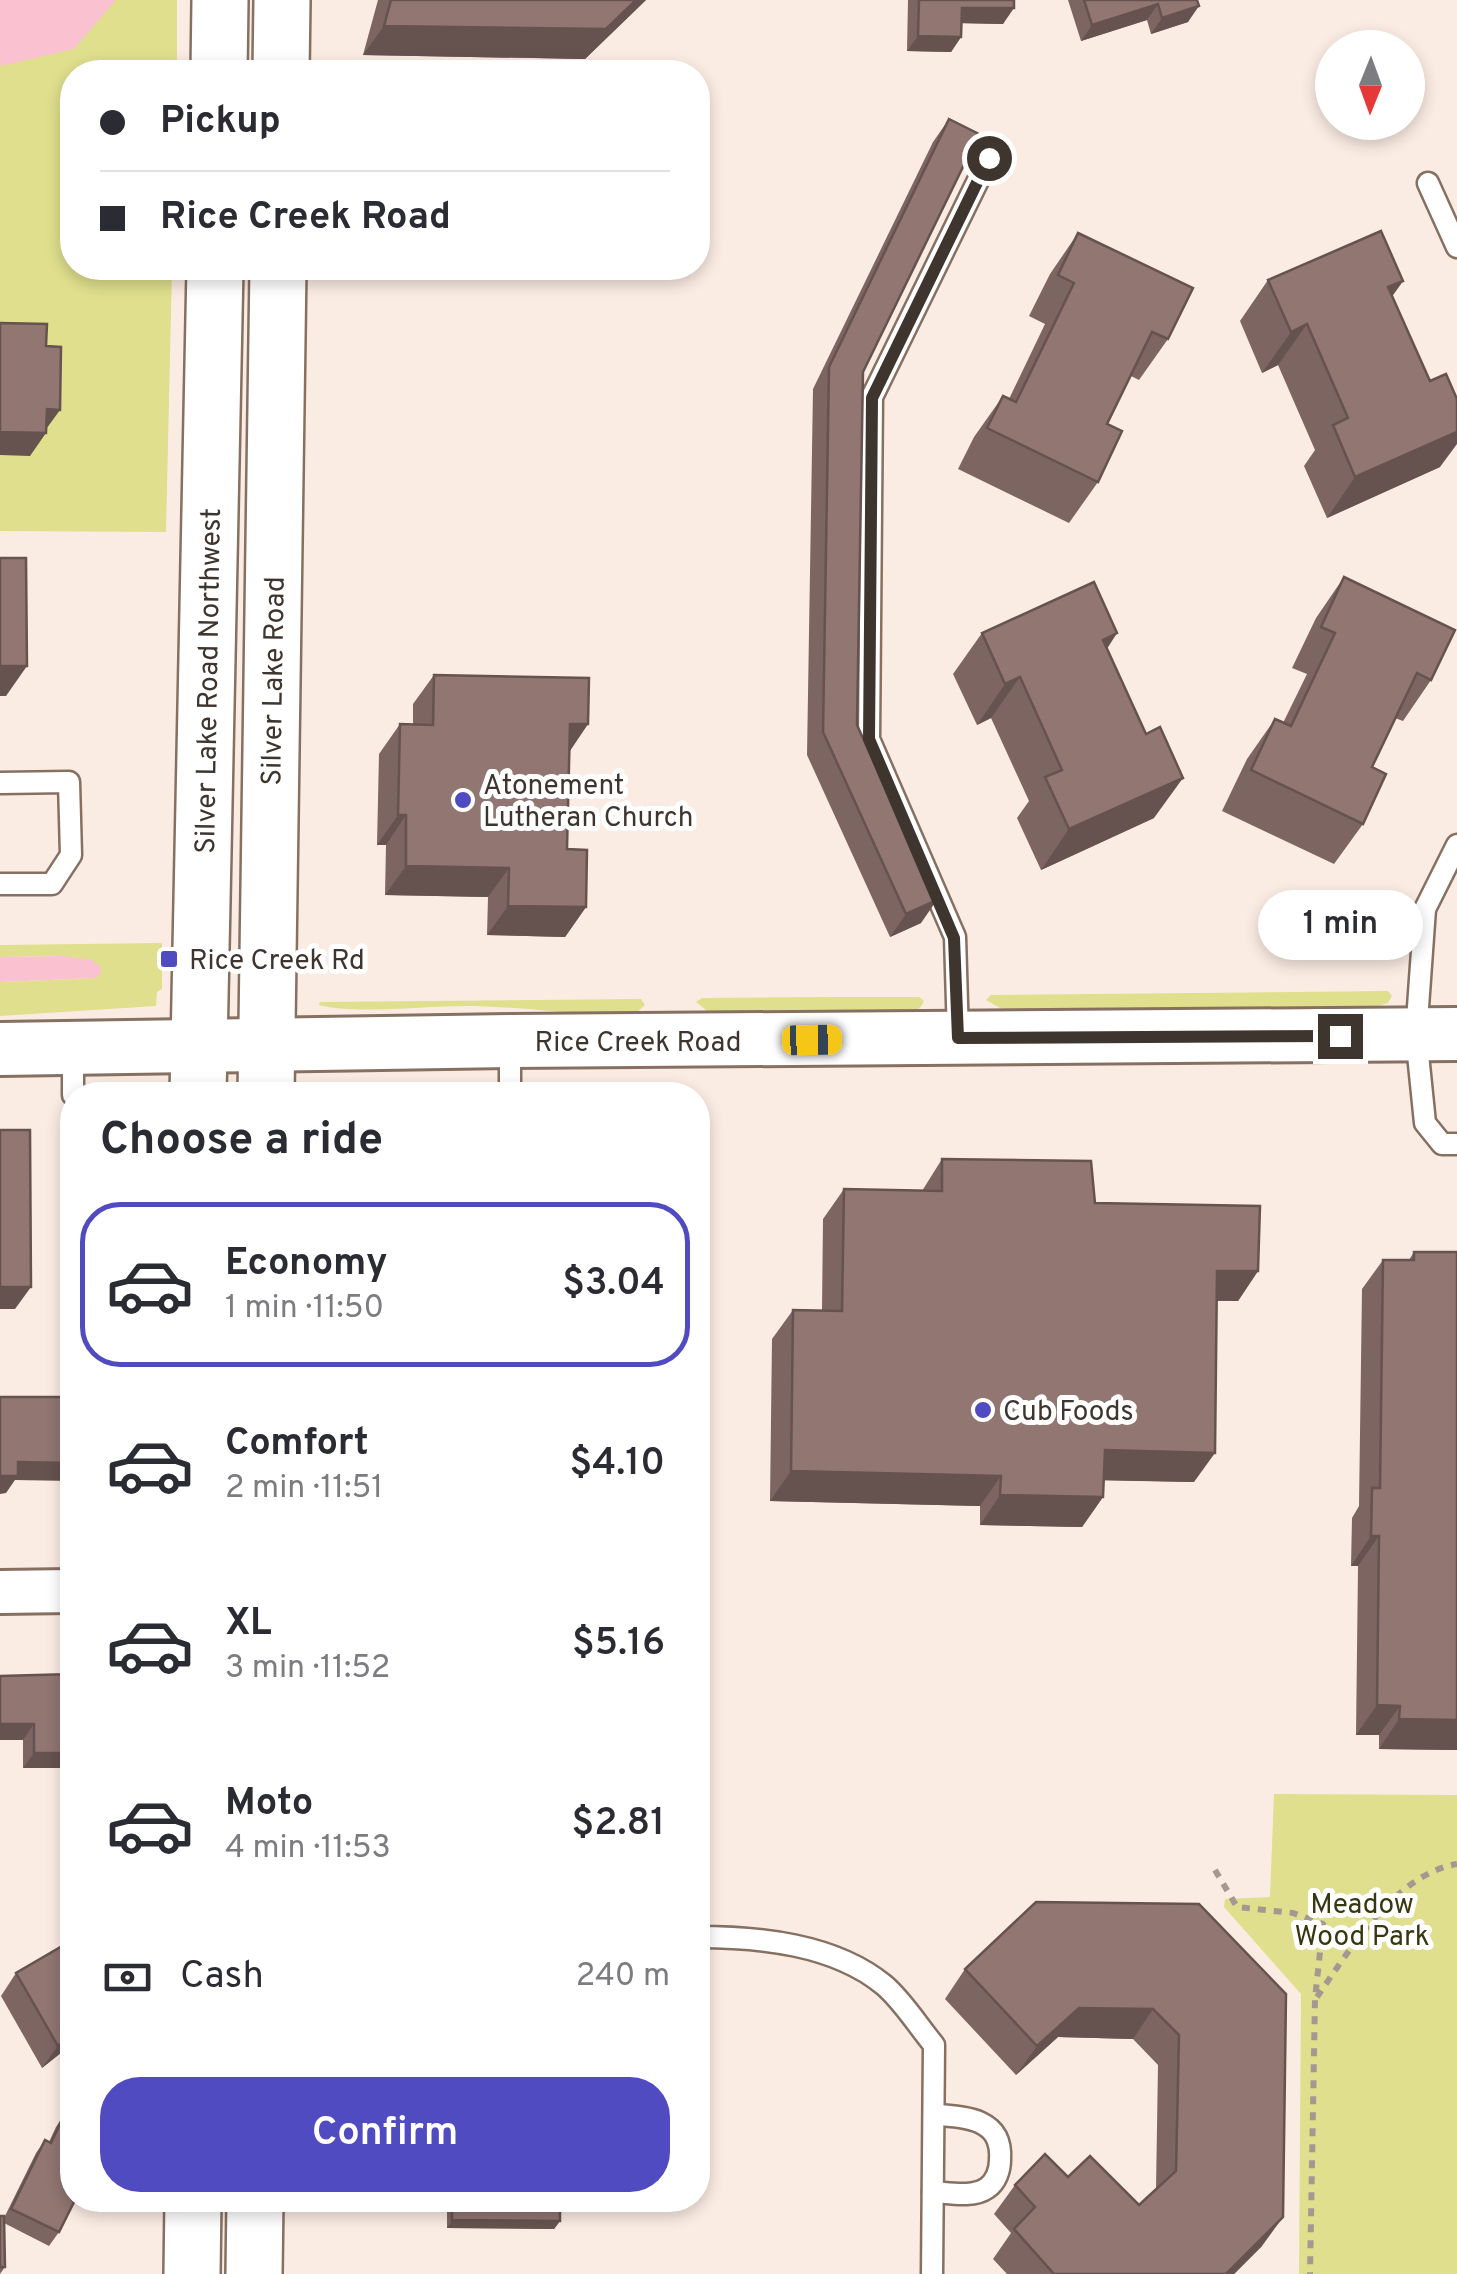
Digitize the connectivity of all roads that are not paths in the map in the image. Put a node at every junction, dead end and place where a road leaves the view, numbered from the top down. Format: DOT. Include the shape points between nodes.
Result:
graph roads {
  1 [pos="220,0"];
  2 [pos="282,0"];
  3 [pos="219,60"];
  4 [pos="281,60"];
  5 [pos="989,158"];
  6 [pos="1428,183"];
  7 [pos="1457,247"];
  8 [pos="215,280"];
  9 [pos="278,280"];
  10 [pos="0,783"];
  11 [pos="1457,845"];
  12 [pos="0,884"];
  13 [pos="1437,1034"];
  14 [pos="958,1038"];
  15 [pos="510,1041"];
  16 [pos="0,1049"];
  17 [pos="198,1070"];
  18 [pos="266,1070"];
  19 [pos="73,1072"];
  20 [pos="510,1082"];
  21 [pos="1457,1144"];
  22 [pos="60,1591"];
  23 [pos="0,1592"];
  24 [pos="710,1937"];
  25 [pos="934,2116"];
  26 [pos="933,2192"];
  27 [pos="193,2212"];
  28 [pos="255,2212"];
  29 [pos="192,2274"];
  30 [pos="254,2274"];
  31 [pos="932,2274"];
  1 -- 3 [label="main road"];
  2 -- 4 [label="main road"];
  5 -- 14 [label="lane" via="872,398 869,739 954,938"];
  6 -- 7 [label="lane"];
  8 -- 17 [label="main road, Silver Lake Road Northwest"];
  9 -- 18 [label="main road, Silver Lake Road"];
  10 -- 12 [label="lane" via="69,782 70,855 52,884"];
  11 -- 13 [label="lane" via="1425,910"];
  13 -- 14 [label="street, Rice Creek Road"];
  13 -- 21 [label="lane" via="1425,1124 1442,1144"];
  14 -- 15 [label="street, Rice Creek Road"];
  15 -- 18 [label="street, Rice Creek Road"];
  15 -- 20 [label="lane"];
  16 -- 19 [label="street, Rice Creek Road"];
  17 -- 18 [label="street, Rice Creek Road"];
  17 -- 19 [label="street, Rice Creek Road"];
  22 -- 23 [label="street"];
  24 -- 25 [label="lane" via="808,1950 884,1986 934,2045"];
  25 -- 26 [label="lane"];
  25 -- 26 [label="lane" via="966,2116 990,2127 1000,2164 989,2187 976,2193"];
  26 -- 31 [label="lane"];
  27 -- 29 [label="main road"];
  28 -- 30 [label="main road"];
}
